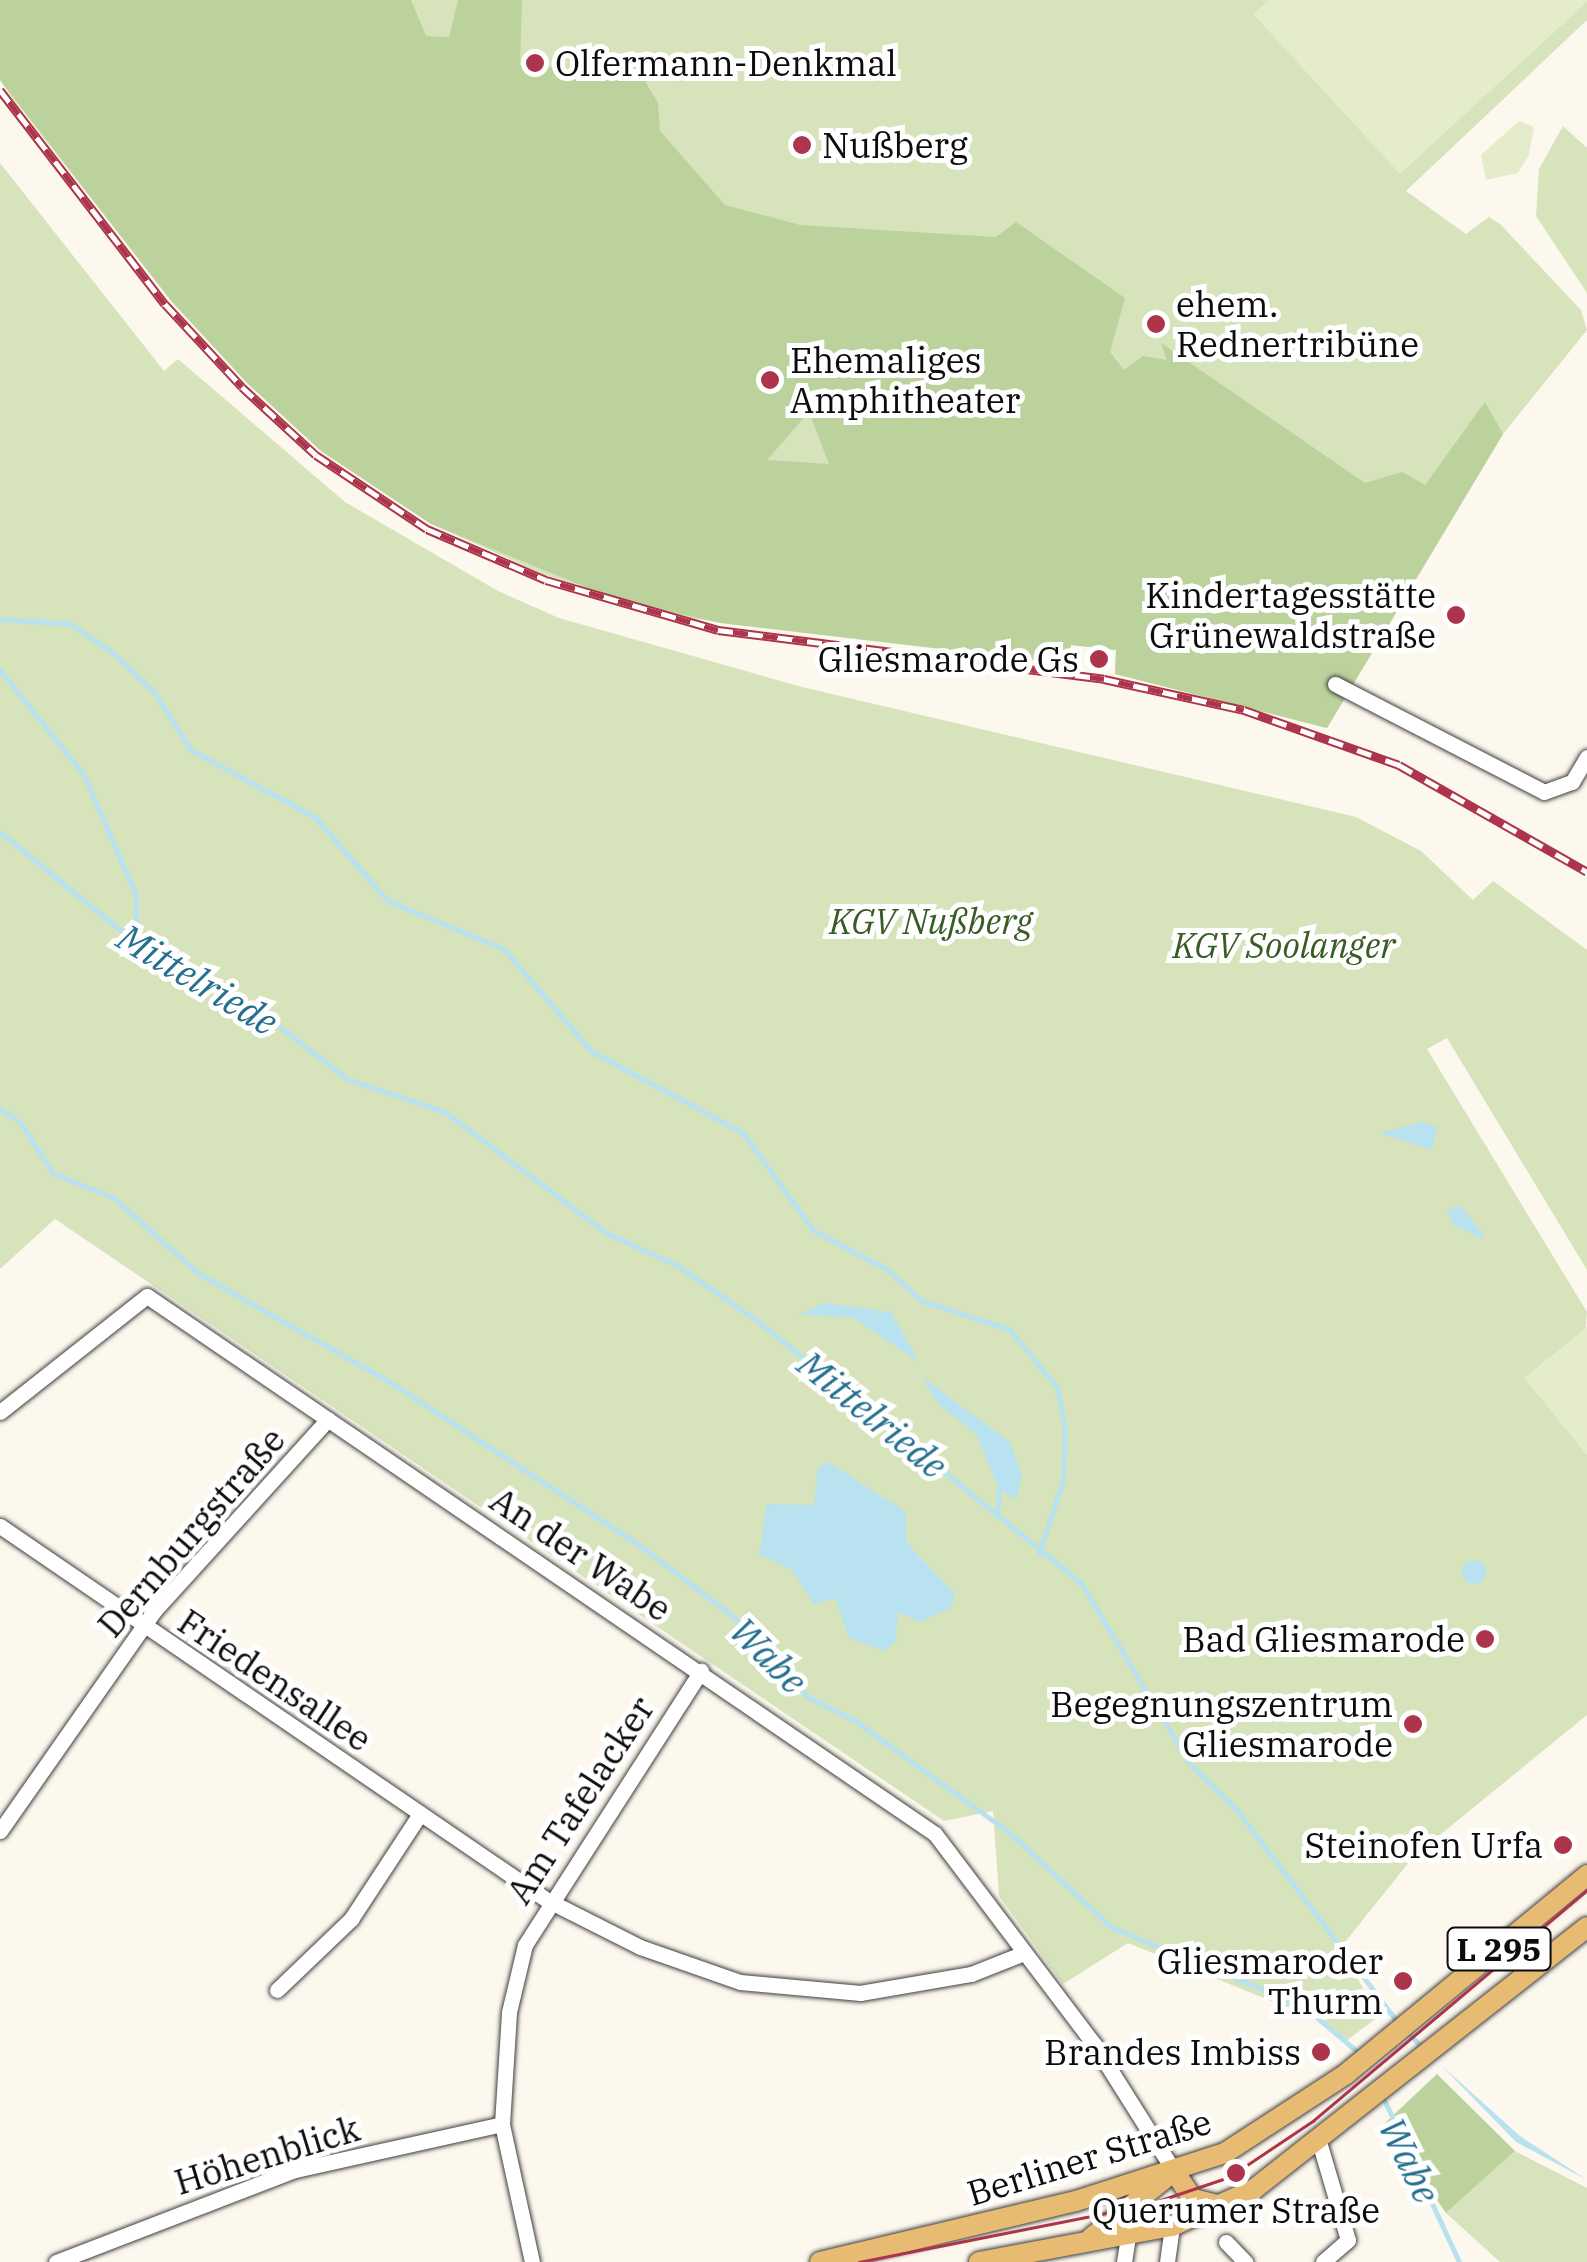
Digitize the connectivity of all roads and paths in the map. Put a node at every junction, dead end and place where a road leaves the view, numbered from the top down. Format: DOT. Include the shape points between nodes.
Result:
graph roads {
  1 [pos="1335,684"];
  2 [pos="1587,757"];
  3 [pos="0,1412"];
  4 [pos="328,1419"];
  5 [pos="0,1526"];
  6 [pos="142,1627"];
  7 [pos="700,1671"];
  8 [pos="420,1814"];
  9 [pos="0,1831"];
  10 [pos="1587,1875"];
  11 [pos="548,1900"];
  12 [pos="1587,1927"];
  13 [pos="1024,1953"];
  14 [pos="277,1990"];
  15 [pos="502,2124"];
  16 [pos="1320,2145"];
  17 [pos="1176,2180"];
  18 [pos="1104,2193"];
  19 [pos="1140,2206"];
  20 [pos="1223,2206"];
  21 [pos="1172,2226"];
  22 [pos="1128,2237"];
  23 [pos="1226,2242"];
  24 [pos="1077,2245"];
  25 [pos="56,2262"];
  26 [pos="532,2262"];
  27 [pos="820,2262"];
  28 [pos="979,2262"];
  29 [pos="1124,2262"];
  30 [pos="1167,2262"];
  31 [pos="1246,2262"];
  32 [pos="1323,2262"];
  1 -- 2 [label="street" via="1544,792 1572,781"];
  3 -- 4 [label="street, An der Wabe" via="147,1296"];
  4 -- 6 [label="street, Dernburgstraße"];
  4 -- 7 [label="street, An der Wabe"];
  5 -- 6 [label="street, Friedensallee"];
  6 -- 8 [label="street, Friedensallee"];
  6 -- 9 [label="street, Dernburgstraße"];
  7 -- 11 [label="street, Am Tafelacker"];
  7 -- 13 [label="street, An der Wabe" via="935,1834"];
  8 -- 11 [label="street, Friedensallee"];
  8 -- 14 [label="street" via="351,1919"];
  10 -- 17 [label="main road, Berliner Straße / L 295" via="1354,2068"];
  11 -- 13 [label="street, Friedensallee" via="690,1968 803,1991 916,1986"];
  11 -- 15 [label="street, Am Tafelacker" via="508,2012"];
  12 -- 16 [label="main road, Berliner Straße / L 295"];
  13 -- 17 [label="street, An der Wabe"];
  15 -- 25 [label="street, Höhenblick" via="295,2170"];
  15 -- 26 [label="street, Am Tafelacker"];
  16 -- 20 [label="main road, Berliner Straße / L 295"];
  16 -- 32 [label="street" via="1348,2240"];
  17 -- 18 [label="main road, Berliner Straße / L 295"];
  17 -- 19 [label="main road"];
  17 -- 20 [label="main road" via="1193,2199"];
  17 -- 21 [label="main road"];
  18 -- 19 [label="main road"];
  18 -- 27 [label="main road, Berliner Straße / L 295"];
  19 -- 21 [label="main road"];
  19 -- 22 [label="main road"];
  19 -- 24 [label="main road"];
  20 -- 21 [label="main road, Berliner Straße / L 295"];
  21 -- 22 [label="main road, Berliner Straße / L 295"];
  21 -- 30 [label="street"];
  22 -- 24 [label="main road, Berliner Straße / L 295"];
  22 -- 29 [label="street"];
  23 -- 31 [label="street"];
  24 -- 28 [label="main road, Berliner Straße / L 295"];
}
